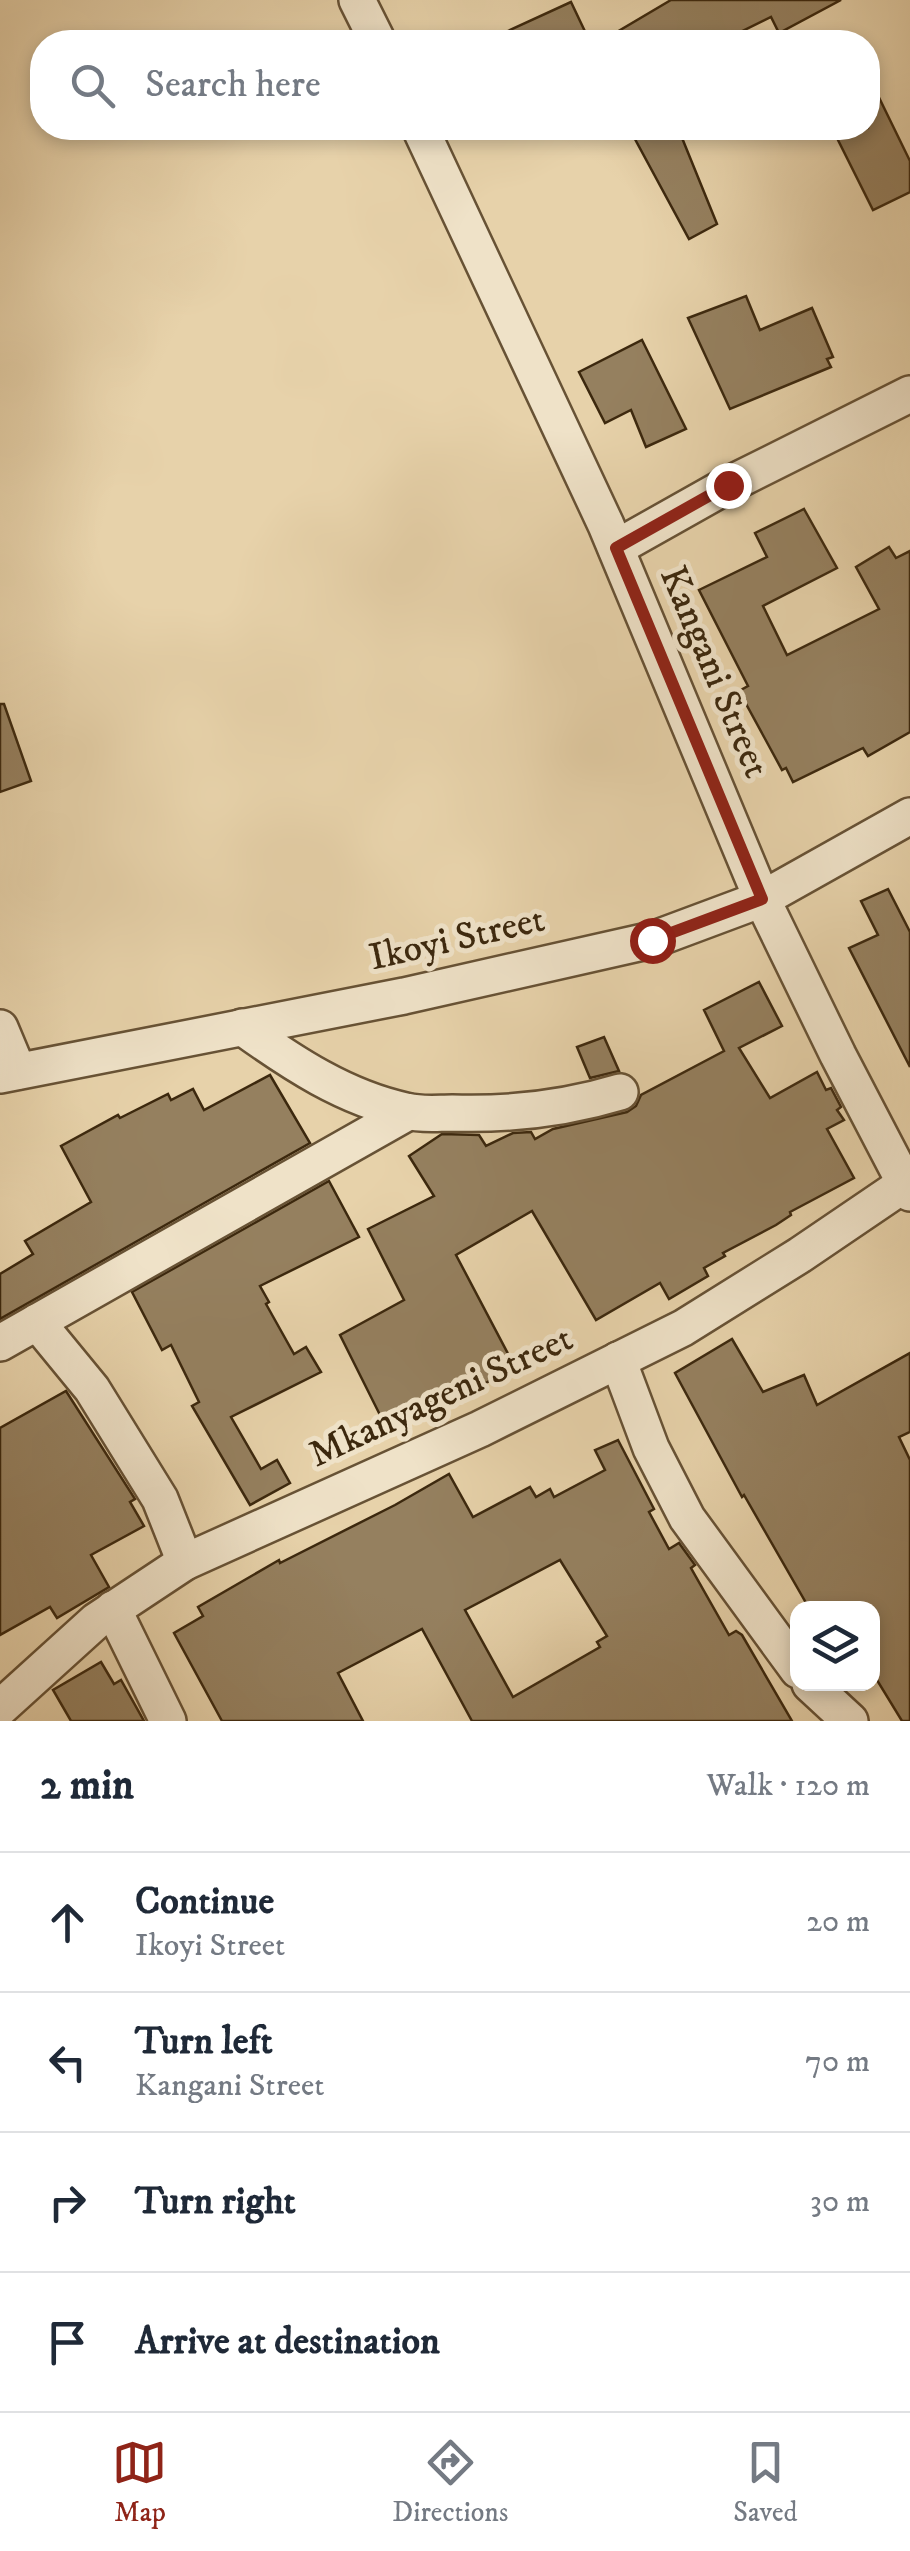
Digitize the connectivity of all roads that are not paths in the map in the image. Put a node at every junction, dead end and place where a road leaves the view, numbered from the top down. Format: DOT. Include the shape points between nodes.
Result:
graph roads {
  1 [pos="357,0"];
  2 [pos="372,30"];
  3 [pos="426,140"];
  4 [pos="910,394"];
  5 [pos="616,548"];
  6 [pos="910,816"];
  7 [pos="762,899"];
  8 [pos="242,1027"];
  9 [pos="0,1028"];
  10 [pos="9,1073"];
  11 [pos="620,1092"];
  12 [pos="408,1112"];
  13 [pos="908,1188"];
  14 [pos="36,1322"];
  15 [pos="0,1343"];
  16 [pos="618,1360"];
  17 [pos="186,1562"];
  18 [pos="113,1608"];
  19 [pos="790,1659"];
  20 [pos="818,1691"];
  21 [pos="0,1708"];
  22 [pos="168,1721"];
  23 [pos="850,1721"];
  1 -- 2 [label="street"];
  3 -- 5 [label="street, Kangani Street"];
  4 -- 5 [label="street"];
  5 -- 7 [label="street, Kangani Street"];
  6 -- 7 [label="street, Ikoyi Street"];
  7 -- 8 [label="street, Ikoyi Street" via="652,940"];
  7 -- 13 [label="street, Kangani Street"];
  8 -- 10 [label="street, Ikoyi Street"];
  8 -- 12 [label="street" via="313,1074"];
  9 -- 10 [label="street"];
  11 -- 12 [label="street" via="502,1115"];
  12 -- 14 [label="street"];
  13 -- 16 [label="street, Mkanyageni Street" via="683,1328"];
  14 -- 15 [label="street"];
  14 -- 17 [label="street" via="92,1389 160,1499"];
  16 -- 17 [label="street, Mkanyageni Street"];
  16 -- 19 [label="street" via="686,1518"];
  17 -- 18 [label="street, Mkanyageni Street"];
  18 -- 21 [label="street, Mkanyageni Street"];
  18 -- 22 [label="street"];
  20 -- 23 [label="street"];
}
